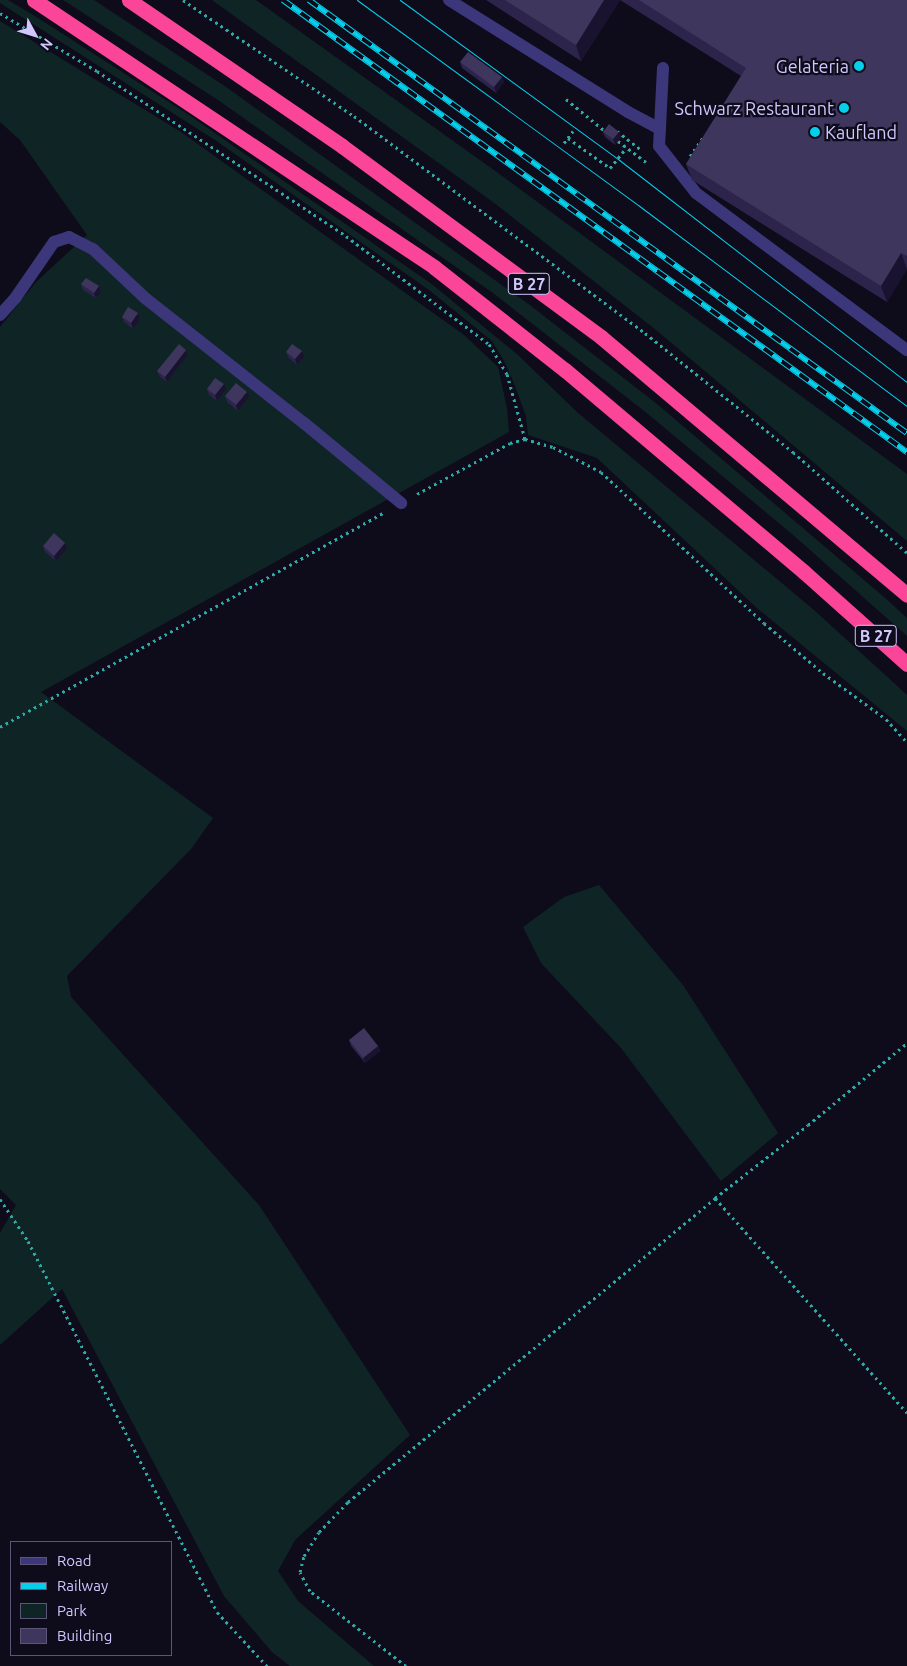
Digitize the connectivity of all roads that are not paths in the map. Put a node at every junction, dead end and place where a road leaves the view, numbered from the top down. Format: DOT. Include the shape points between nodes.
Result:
graph roads {
  1 [pos="34,0"];
  2 [pos="129,0"];
  3 [pos="449,0"];
  4 [pos="663,68"];
  5 [pos="660,129"];
  6 [pos="0,315"];
  7 [pos="907,350"];
  8 [pos="400,503"];
  9 [pos="907,596"];
  10 [pos="845,608"];
  11 [pos="907,664"];
  12 [pos="907,675"];
  1 -- 10 [label="highway, B 27" via="434,267 565,370"];
  2 -- 9 [label="highway, B 27" via="342,146 601,337"];
  3 -- 5 [label="street"];
  4 -- 5 [label="street"];
  5 -- 7 [label="street" via="659,146 696,193"];
  6 -- 8 [label="street" via="54,242 69,237 93,249 145,298"];
  10 -- 11 [label="highway, B 27"];
  10 -- 12 [label="highway"];
}
